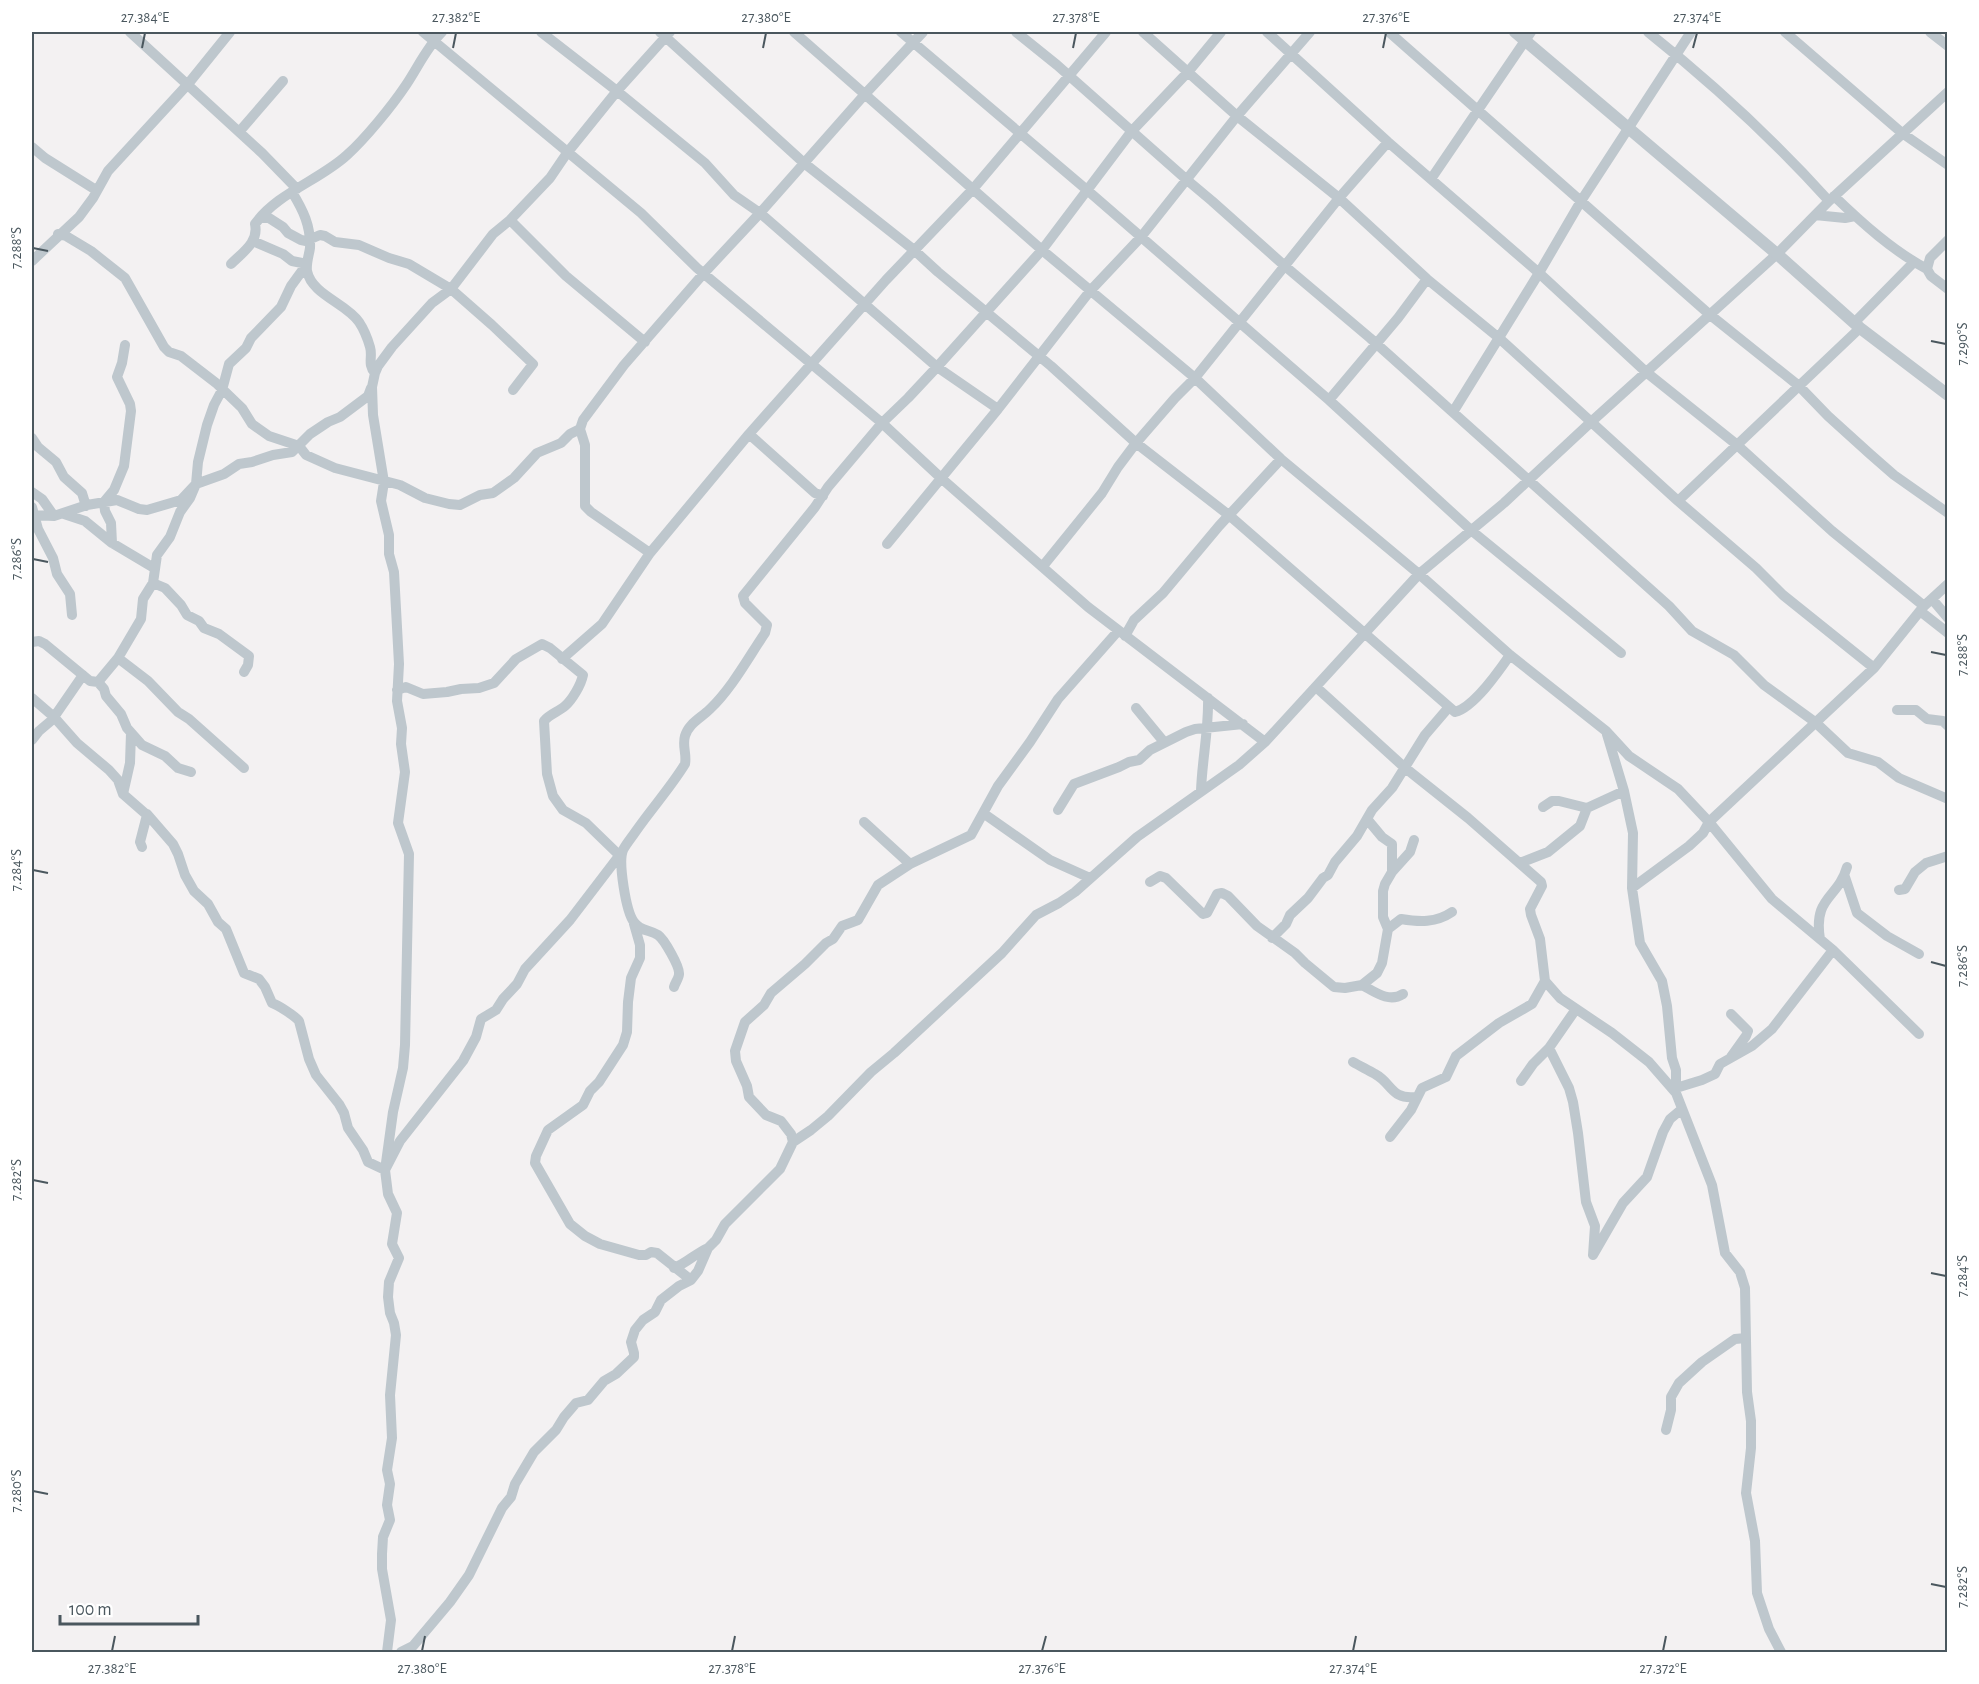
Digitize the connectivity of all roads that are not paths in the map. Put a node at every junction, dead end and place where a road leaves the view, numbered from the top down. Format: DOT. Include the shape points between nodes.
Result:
graph roads {
  1 [pos="130,32"];
  2 [pos="230,32"];
  3 [pos="423,32"];
  4 [pos="442,32"];
  5 [pos="542,32"];
  6 [pos="794,32"];
  7 [pos="901,32"];
  8 [pos="923,32"];
  9 [pos="1016,32"];
  10 [pos="1106,32"];
  11 [pos="1143,32"];
  12 [pos="1221,32"];
  13 [pos="1267,32"];
  14 [pos="1310,32"];
  15 [pos="1389,32"];
  16 [pos="1515,32"];
  17 [pos="1648,32"];
  18 [pos="1691,32"];
  19 [pos="1785,32"];
  20 [pos="1930,32"];
  21 [pos="665,33"];
  22 [pos="1528,36"];
  23 [pos="433,40"];
  24 [pos="913,42"];
  25 [pos="1947,46"];
  26 [pos="1292,54"];
  27 [pos="1676,54"];
  28 [pos="1188,72"];
  29 [pos="1069,75"];
  30 [pos="283,81"];
  31 [pos="188,84"];
  32 [pos="617,91"];
  33 [pos="1947,92"];
  34 [pos="866,93"];
  35 [pos="1478,110"];
  36 [pos="1237,116"];
  37 [pos="1627,128"];
  38 [pos="240,132"];
  39 [pos="1020,132"];
  40 [pos="1131,132"];
  41 [pos="1902,133"];
  42 [pos="1388,142"];
  43 [pos="32,147"];
  44 [pos="567,153"];
  45 [pos="804,163"];
  46 [pos="1947,165"];
  47 [pos="1431,179"];
  48 [pos="1187,180"];
  49 [pos="973,189"];
  50 [pos="1087,189"];
  51 [pos="96,190"];
  52 [pos="294,191"];
  53 [pos="1339,198"];
  54 [pos="1832,198"];
  55 [pos="1581,201"];
  56 [pos="760,213"];
  57 [pos="1815,215"];
  58 [pos="1855,216"];
  59 [pos="265,217"];
  60 [pos="510,220"];
  61 [pos="63,233"];
  62 [pos="1140,237"];
  63 [pos="310,239"];
  64 [pos="1947,240"];
  65 [pos="253,241"];
  66 [pos="914,250"];
  67 [pos="1042,250"];
  68 [pos="1777,254"];
  69 [pos="32,261"];
  70 [pos="1914,262"];
  71 [pos="231,264"];
  72 [pos="307,264"];
  73 [pos="1286,267"];
  74 [pos="1927,269"];
  75 [pos="704,273"];
  76 [pos="1539,273"];
  77 [pos="1427,279"];
  78 [pos="451,289"];
  79 [pos="1947,289"];
  80 [pos="1090,291"];
  81 [pos="866,304"];
  82 [pos="986,311"];
  83 [pos="1709,314"];
  84 [pos="1240,322"];
  85 [pos="1857,325"];
  86 [pos="1499,338"];
  87 [pos="645,342"];
  88 [pos="1377,344"];
  89 [pos="125,345"];
  90 [pos="1038,355"];
  91 [pos="811,363"];
  92 [pos="937,368"];
  93 [pos="1646,372"];
  94 [pos="375,373"];
  95 [pos="1195,378"];
  96 [pos="1799,386"];
  97 [pos="372,387"];
  98 [pos="222,390"];
  99 [pos="513,390"];
  100 [pos="1947,395"];
  101 [pos="1329,400"];
  102 [pos="998,409"];
  103 [pos="1454,412"];
  104 [pos="1591,422"];
  105 [pos="882,423"];
  106 [pos="580,429"];
  107 [pos="749,434"];
  108 [pos="32,438"];
  109 [pos="1136,443"];
  110 [pos="1736,444"];
  111 [pos="299,451"];
  112 [pos="1281,459"];
  113 [pos="941,478"];
  114 [pos="1530,480"];
  115 [pos="384,482"];
  116 [pos="196,484"];
  117 [pos="32,492"];
  118 [pos="823,496"];
  119 [pos="1678,501"];
  120 [pos="104,502"];
  121 [pos="86,506"];
  122 [pos="33,512"];
  123 [pos="1947,513"];
  124 [pos="59,515"];
  125 [pos="1230,516"];
  126 [pos="1472,531"];
  127 [pos="112,543"];
  128 [pos="887,544"];
  129 [pos="650,553"];
  130 [pos="1042,566"];
  131 [pos="154,568"];
  132 [pos="1419,574"];
  133 [pos="153,583"];
  134 [pos="1947,585"];
  135 [pos="1923,608"];
  136 [pos="72,615"];
  137 [pos="1947,618"];
  138 [pos="1122,633"];
  139 [pos="1364,633"];
  140 [pos="1947,633"];
  141 [pos="1486,634"];
  142 [pos="32,642"];
  143 [pos="1621,653"];
  144 [pos="1510,655"];
  145 [pos="118,658"];
  146 [pos="562,659"];
  147 [pos="1874,668"];
  148 [pos="244,672"];
  149 [pos="1498,672"];
  150 [pos="83,675"];
  151 [pos="98,682"];
  152 [pos="1316,687"];
  153 [pos="397,690"];
  154 [pos="32,698"];
  155 [pos="1208,698"];
  156 [pos="1449,706"];
  157 [pos="1136,708"];
  158 [pos="1897,710"];
  159 [pos="54,717"];
  160 [pos="1815,722"];
  161 [pos="1243,724"];
  162 [pos="1947,726"];
  163 [pos="1207,729"];
  164 [pos="1606,731"];
  165 [pos="131,733"];
  166 [pos="32,741"];
  167 [pos="1164,742"];
  168 [pos="1265,742"];
  169 [pos="1404,767"];
  170 [pos="244,768"];
  171 [pos="191,772"];
  172 [pos="1201,791"];
  173 [pos="1624,791"];
  174 [pos="123,794"];
  175 [pos="1947,799"];
  176 [pos="1543,807"];
  177 [pos="1587,808"];
  178 [pos="1058,810"];
  179 [pos="982,813"];
  180 [pos="147,814"];
  181 [pos="1367,819"];
  182 [pos="864,822"];
  183 [pos="1709,822"];
  184 [pos="1414,840"];
  185 [pos="142,847"];
  186 [pos="621,854"];
  187 [pos="1947,856"];
  188 [pos="1520,863"];
  189 [pos="910,864"];
  190 [pos="1392,872"];
  191 [pos="1090,879"];
  192 [pos="1150,882"];
  193 [pos="1632,888"];
  194 [pos="1899,890"];
  195 [pos="1452,912"];
  196 [pos="633,922"];
  197 [pos="1813,927"];
  198 [pos="1389,929"];
  199 [pos="1272,938"];
  200 [pos="1833,950"];
  201 [pos="1919,954"];
  202 [pos="1545,981"];
  203 [pos="1362,985"];
  204 [pos="674,987"];
  205 [pos="1403,994"];
  206 [pos="1576,1009"];
  207 [pos="1731,1014"];
  208 [pos="1919,1034"];
  209 [pos="1549,1048"];
  210 [pos="1731,1057"];
  211 [pos="1353,1062"];
  212 [pos="1521,1081"];
  213 [pos="1676,1090"];
  214 [pos="1416,1097"];
  215 [pos="1682,1109"];
  216 [pos="1390,1137"];
  217 [pos="793,1142"];
  218 [pos="385,1170"];
  219 [pos="708,1248"];
  220 [pos="674,1268"];
  221 [pos="691,1280"];
  222 [pos="679,1286"];
  223 [pos="1746,1338"];
  224 [pos="1666,1431"];
  225 [pos="387,1653"];
  226 [pos="401,1653"];
  227 [pos="1781,1653"];
  1 -- 31 [label="street"];
  2 -- 31 [label="street"];
  3 -- 23 [label="street"];
  4 -- 23 [label="street"];
  5 -- 32 [label="street"];
  6 -- 34 [label="street"];
  7 -- 24 [label="street"];
  8 -- 24 [label="street"];
  9 -- 29 [label="street"];
  10 -- 29 [label="street"];
  11 -- 28 [label="street"];
  12 -- 28 [label="street"];
  13 -- 26 [label="street"];
  14 -- 26 [label="street"];
  15 -- 35 [label="street"];
  16 -- 22 [label="street"];
  17 -- 27 [label="street"];
  18 -- 27 [label="street"];
  19 -- 41 [label="street"];
  20 -- 25 [label="street"];
  21 -- 32 [label="street"];
  21 -- 45 [label="street"];
  22 -- 35 [label="street"];
  22 -- 37 [label="street"];
  23 -- 44 [label="street"];
  23 -- 52 [label="street" via="405,86 348,155"];
  24 -- 34 [label="street"];
  24 -- 39 [label="street"];
  26 -- 36 [label="street"];
  26 -- 42 [label="street"];
  27 -- 37 [label="street"];
  27 -- 54 [label="street"];
  28 -- 36 [label="street"];
  28 -- 40 [label="street"];
  29 -- 39 [label="street"];
  29 -- 40 [label="street"];
  30 -- 38 [label="street"];
  31 -- 38 [label="street"];
  31 -- 51 [label="street" via="117,160"];
  32 -- 44 [label="street"];
  32 -- 56 [label="street" via="705,163 734,195"];
  33 -- 41 [label="street"];
  34 -- 45 [label="street"];
  34 -- 49 [label="street"];
  35 -- 47 [label="street"];
  35 -- 55 [label="street"];
  36 -- 48 [label="street"];
  36 -- 53 [label="street"];
  37 -- 55 [label="street"];
  37 -- 68 [label="street"];
  38 -- 52 [label="street"];
  39 -- 49 [label="street"];
  39 -- 50 [label="street"];
  40 -- 48 [label="street"];
  40 -- 50 [label="street"];
  41 -- 46 [label="street"];
  41 -- 54 [label="street"];
  42 -- 47 [label="street"];
  42 -- 53 [label="street"];
  43 -- 51 [label="street"];
  44 -- 60 [label="street" via="550,178"];
  44 -- 75 [label="street"];
  45 -- 56 [label="street"];
  45 -- 66 [label="street"];
  47 -- 76 [label="street"];
  48 -- 62 [label="street"];
  48 -- 73 [label="street"];
  49 -- 66 [label="street"];
  49 -- 67 [label="street"];
  50 -- 62 [label="street"];
  50 -- 67 [label="street"];
  51 -- 61 [label="street"];
  52 -- 59 [label="street"];
  52 -- 63 [label="street" via="304,210"];
  53 -- 73 [label="street"];
  53 -- 77 [label="street"];
  54 -- 57 [label="street"];
  54 -- 58 [label="street"];
  55 -- 76 [label="street"];
  55 -- 83 [label="street"];
  56 -- 75 [label="street"];
  56 -- 81 [label="street"];
  57 -- 58 [label="street"];
  57 -- 68 [label="street"];
  58 -- 70 [label="street"];
  59 -- 63 [label="street" via="301,240"];
  59 -- 65 [label="street" via="255,224"];
  60 -- 78 [label="street" via="493,234"];
  60 -- 87 [label="street" via="566,276"];
  61 -- 69 [label="street"];
  61 -- 98 [label="street" via="124,278 164,347"];
  62 -- 80 [label="street"];
  62 -- 84 [label="street"];
  63 -- 72 [label="street"];
  63 -- 78 [label="street" via="322,235 337,243 359,245 410,264"];
  64 -- 74 [label="street" via="1930,258"];
  65 -- 71 [label="street"];
  65 -- 72 [label="street" via="292,261"];
  66 -- 81 [label="street"];
  66 -- 82 [label="street"];
  67 -- 80 [label="street"];
  67 -- 82 [label="street"];
  68 -- 83 [label="street"];
  68 -- 85 [label="street"];
  70 -- 74 [label="street"];
  70 -- 85 [label="street"];
  72 -- 94 [label="street" via="310,278 358,321 371,348 370,362"];
  72 -- 98 [label="street" via="281,307 229,364"];
  73 -- 84 [label="street"];
  73 -- 88 [label="street"];
  74 -- 79 [label="street"];
  75 -- 87 [label="street"];
  75 -- 91 [label="street"];
  76 -- 86 [label="street"];
  76 -- 93 [label="street"];
  77 -- 86 [label="street"];
  77 -- 88 [label="street"];
  78 -- 94 [label="street" via="421,314"];
  78 -- 99 [label="street" via="533,364"];
  80 -- 90 [label="street"];
  80 -- 95 [label="street"];
  81 -- 91 [label="street"];
  81 -- 92 [label="street"];
  82 -- 90 [label="street"];
  82 -- 92 [label="street"];
  83 -- 93 [label="street"];
  83 -- 96 [label="street"];
  84 -- 95 [label="street"];
  84 -- 101 [label="street"];
  85 -- 96 [label="street"];
  85 -- 100 [label="street"];
  86 -- 103 [label="street"];
  86 -- 104 [label="street"];
  87 -- 106 [label="street" via="585,416"];
  88 -- 101 [label="street"];
  88 -- 103 [label="street"];
  89 -- 120 [label="street" via="117,377 131,411 126,458 117,485"];
  90 -- 102 [label="street"];
  90 -- 109 [label="street"];
  91 -- 105 [label="street"];
  91 -- 107 [label="street"];
  92 -- 102 [label="street"];
  92 -- 105 [label="street"];
  93 -- 104 [label="street"];
  93 -- 110 [label="street"];
  94 -- 97 [label="street"];
  95 -- 109 [label="street"];
  95 -- 112 [label="street"];
  96 -- 110 [label="street"];
  96 -- 123 [label="street" via="1894,475"];
  97 -- 111 [label="street" via="368,396 310,434"];
  97 -- 115 [label="street" via="375,437"];
  98 -- 111 [label="street" via="243,408 252,424"];
  98 -- 116 [label="street" via="207,425"];
  101 -- 126 [label="street"];
  102 -- 113 [label="street"];
  103 -- 114 [label="street"];
  104 -- 114 [label="street"];
  104 -- 119 [label="street"];
  105 -- 113 [label="street"];
  105 -- 118 [label="street"];
  106 -- 115 [label="street" via="537,453 514,478 493,493 460,505 433,501"];
  106 -- 129 [label="street" via="585,446 585,506"];
  107 -- 118 [label="street"];
  107 -- 129 [label="street"];
  108 -- 121 [label="street" via="82,493"];
  109 -- 125 [label="street"];
  109 -- 130 [label="street" via="1102,493"];
  110 -- 119 [label="street"];
  110 -- 135 [label="street"];
  111 -- 115 [label="street" via="335,468"];
  111 -- 116 [label="street" via="239,464"];
  112 -- 125 [label="street"];
  112 -- 132 [label="street"];
  113 -- 128 [label="street"];
  113 -- 130 [label="street"];
  114 -- 126 [label="street"];
  114 -- 160 [label="street" via="1692,631 1734,655 1764,685"];
  115 -- 153 [label="street" via="381,501 394,572"];
  116 -- 120 [label="street" via="181,500 147,510 117,500"];
  116 -- 131 [label="street" via="157,555"];
  117 -- 124 [label="street"];
  118 -- 186 [label="street" via="743,596 745,603 767,624 765,633 721,698 690,726 683,746 685,764"];
  119 -- 147 [label="street" via="1783,595"];
  120 -- 121 [label="street"];
  120 -- 127 [label="street"];
  121 -- 124 [label="street"];
  122 -- 124 [label="street"];
  122 -- 136 [label="street" via="57,574 70,594"];
  124 -- 127 [label="street" via="85,521"];
  125 -- 138 [label="street"];
  125 -- 139 [label="street"];
  126 -- 132 [label="street"];
  126 -- 143 [label="street"];
  127 -- 131 [label="street"];
  129 -- 146 [label="street" via="602,624"];
  130 -- 138 [label="street"];
  131 -- 133 [label="street"];
  132 -- 139 [label="street"];
  132 -- 141 [label="street"];
  133 -- 145 [label="street" via="142,598 142,614 136,629"];
  133 -- 148 [label="street" via="165,588 187,615 204,628 219,633 249,656"];
  134 -- 135 [label="street"];
  135 -- 137 [label="street"];
  135 -- 140 [label="street"];
  135 -- 147 [label="street"];
  138 -- 155 [label="street"];
  138 -- 179 [label="street" via="1058,699"];
  139 -- 152 [label="street"];
  139 -- 156 [label="street"];
  141 -- 144 [label="street"];
  141 -- 149 [label="street" via="1499,656"];
  142 -- 150 [label="street" via="45,644"];
  144 -- 149 [label="street"];
  144 -- 164 [label="street"];
  145 -- 151 [label="street"];
  145 -- 170 [label="street"];
  146 -- 153 [label="street" via="542,644 516,659 494,683 479,688 440,694 423,694 406,687"];
  146 -- 186 [label="street" via="583,675 566,705 544,721 547,774 553,796 563,810 586,823"];
  147 -- 160 [label="street"];
  149 -- 156 [label="street" via="1463,710 1455,712"];
  150 -- 151 [label="street"];
  150 -- 159 [label="street"];
  151 -- 165 [label="street"];
  152 -- 168 [label="street"];
  152 -- 169 [label="street"];
  153 -- 218 [label="street" via="405,772 398,823 409,854 409,923 404,1057"];
  154 -- 159 [label="street"];
  155 -- 161 [label="street"];
  155 -- 163 [label="street"];
  156 -- 169 [label="street"];
  157 -- 167 [label="street"];
  158 -- 162 [label="street" via="1916,710"];
  159 -- 166 [label="street"];
  159 -- 174 [label="street" via="118,780"];
  160 -- 175 [label="street" via="1848,753 1878,762 1899,778"];
  160 -- 183 [label="street"];
  161 -- 163 [label="street"];
  161 -- 168 [label="street"];
  163 -- 167 [label="street" via="1195,729"];
  163 -- 172 [label="street"];
  164 -- 173 [label="street"];
  164 -- 183 [label="street" via="1629,756 1678,789"];
  165 -- 171 [label="street" via="142,745"];
  165 -- 174 [label="street"];
  167 -- 178 [label="street" via="1139,760 1074,784"];
  168 -- 172 [label="street"];
  169 -- 181 [label="street"];
  169 -- 188 [label="street"];
  172 -- 191 [label="street" via="1137,837"];
  173 -- 177 [label="street"];
  173 -- 193 [label="street" via="1633,833"];
  174 -- 180 [label="street"];
  176 -- 177 [label="street" via="1559,801"];
  177 -- 188 [label="street" via="1580,826 1548,852"];
  179 -- 189 [label="street" via="969,837"];
  179 -- 191 [label="street" via="1050,860"];
  180 -- 185 [label="street"];
  180 -- 218 [label="street" via="173,844 194,891 226,929 244,973 259,979 272,1003 296,1016 316,1075 339,1104 368,1162"];
  181 -- 190 [label="street" via="1392,844"];
  181 -- 199 [label="street" via="1328,874"];
  182 -- 189 [label="street"];
  183 -- 193 [label="street" via="1694,841"];
  183 -- 197 [label="street" via="1772,899"];
  184 -- 190 [label="street" via="1410,852"];
  186 -- 196 [label="street" via="627,906"];
  186 -- 218 [label="street" via="570,920 525,969 496,1010 481,1019 463,1061 400,1141"];
  187 -- 194 [label="street" via="1926,863"];
  188 -- 202 [label="street" via="1542,884 1530,915 1540,939"];
  189 -- 217 [label="street" via="878,885 858,920 842,926 745,1022 735,1051 749,1097 766,1114 781,1121"];
  190 -- 198 [label="street" via="1383,891 1383,917"];
  191 -- 217 [label="street" via="1036,915 1002,953 819,1123"];
  192 -- 199 [label="street" via="1160,876 1166,878 1203,914 1217,894 1222,893"];
  193 -- 213 [label="street" via="1640,943 1662,981"];
  195 -- 198 [label="street" via="1432,921 1401,919"];
  196 -- 204 [label="street" via="667,945 679,969"];
  196 -- 220 [label="street" via="640,958 631,978 623,1045 583,1105 548,1130 535,1163 570,1224 585,1236 639,1255 657,1253"];
  197 -- 200 [label="street"];
  197 -- 201 [label="street" via="1846,872 1857,913"];
  198 -- 203 [label="street" via="1382,963 1377,973"];
  199 -- 203 [label="street" via="1334,987"];
  200 -- 208 [label="street"];
  200 -- 210 [label="street" via="1772,1029"];
  202 -- 206 [label="street"];
  202 -- 214 [label="street" via="1532,1004 1456,1056 1446,1077 1427,1085"];
  203 -- 205 [label="street" via="1389,998"];
  206 -- 209 [label="street"];
  206 -- 213 [label="street" via="1649,1062"];
  207 -- 210 [label="street" via="1748,1031"];
  209 -- 212 [label="street"];
  209 -- 215 [label="street" via="1573,1102 1586,1202 1595,1226 1593,1256 1623,1203 1647,1177 1663,1132"];
  210 -- 213 [label="street" via="1710,1077"];
  211 -- 214 [label="street" via="1378,1076 1398,1095"];
  213 -- 215 [label="street"];
  214 -- 216 [label="street"];
  215 -- 223 [label="street" via="1712,1185 1725,1253 1743,1280"];
  217 -- 219 [label="street" via="780,1169 725,1224"];
  218 -- 225 [label="street" via="388,1194 397,1213 392,1244 399,1258 389,1282 388,1297 396,1335 387,1470 390,1520 383,1536 382,1554 392,1620"];
  219 -- 220 [label="street"];
  219 -- 221 [label="street"];
  220 -- 221 [label="street"];
  220 -- 222 [label="street"];
  221 -- 222 [label="street"];
  222 -- 226 [label="street" via="635,1330 631,1342 634,1355 629,1363 586,1402 576,1402 534,1452 469,1575 413,1646"];
  223 -- 224 [label="street" via="1735,1340 1702,1362 1679,1383 1671,1397"];
  223 -- 227 [label="street" via="1751,1421 1746,1493 1755,1541 1757,1593"];
}
